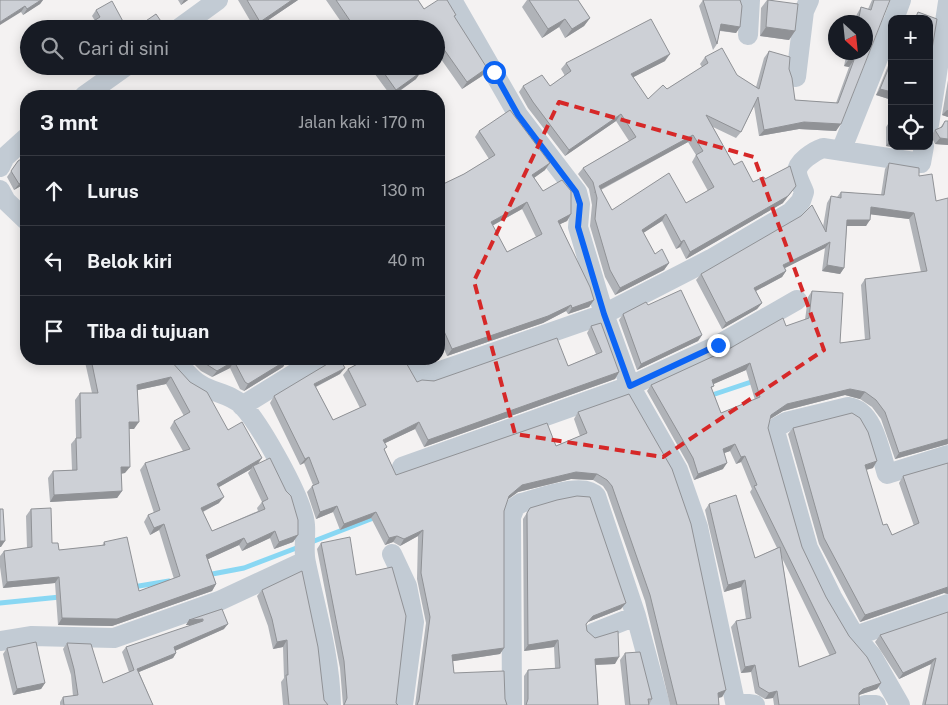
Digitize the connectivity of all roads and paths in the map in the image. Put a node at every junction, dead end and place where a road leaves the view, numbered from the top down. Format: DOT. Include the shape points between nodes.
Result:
graph roads {
  1 [pos="218,0"];
  2 [pos="452,0"];
  3 [pos="750,0"];
  4 [pos="809,0"];
  5 [pos="901,0"];
  6 [pos="948,2"];
  7 [pos="895,15"];
  8 [pos="190,20"];
  9 [pos="888,33"];
  10 [pos="748,35"];
  11 [pos="113,75"];
  12 [pos="796,77"];
  13 [pos="92,90"];
  14 [pos="932,105"];
  15 [pos="20,143"];
  16 [pos="923,150"];
  17 [pos="841,151"];
  18 [pos="0,167"];
  19 [pos="0,190"];
  20 [pos="20,214"];
  21 [pos="797,300"];
  22 [pos="604,314"];
  23 [pos="180,365"];
  24 [pos="308,365"];
  25 [pos="412,365"];
  26 [pos="630,386"];
  27 [pos="242,406"];
  28 [pos="948,455"];
  29 [pos="402,467"];
  30 [pos="392,554"];
  31 [pos="305,556"];
  32 [pos="948,604"];
  33 [pos="636,616"];
  34 [pos="594,633"];
  35 [pos="855,636"];
  36 [pos="0,641"];
  37 [pos="727,704"];
  38 [pos="331,705"];
  39 [pos="403,705"];
  40 [pos="512,705"];
  41 [pos="660,705"];
  42 [pos="755,705"];
  43 [pos="865,705"];
  44 [pos="876,705"];
  45 [pos="900,705"];
  1 -- 8 [label="street"];
  2 -- 22 [label="street" via="518,115 576,192 580,204 578,227"];
  3 -- 10 [label="street"];
  4 -- 12 [label="street" via="804,11"];
  5 -- 7 [label="street"];
  6 -- 14 [label="street"];
  9 -- 17 [label="street"];
  11 -- 13 [label="street"];
  15 -- 18 [label="street" via="5,157"];
  16 -- 17 [label="street" via="921,163"];
  17 -- 22 [label="street" via="815,150 799,166 797,173 804,192 791,212 712,260"];
  19 -- 20 [label="street"];
  21 -- 26 [label="street" via="718,345"];
  22 -- 25 [label="street" via="426,376 420,375"];
  22 -- 26 [label="street"];
  23 -- 27 [label="street" via="200,385 236,400"];
  24 -- 27 [label="street"];
  26 -- 29 [label="street"];
  26 -- 37 [label="street" via="678,470 698,527"];
  27 -- 31 [label="street" via="260,430 288,480 305,524"];
  28 -- 35 [label="street" via="887,474 866,416 848,407 786,422 775,431 808,548"];
  30 -- 39 [label="street" via="407,586 414,622"];
  31 -- 36 [label="street" via="219,601 114,638 32,636"];
  31 -- 38 [label="street" via="331,680"];
  32 -- 35 [label="street"];
  33 -- 34 [label="street"];
  33 -- 40 [label="street" via="592,491 581,488 515,507 511,517"];
  33 -- 41 [label="street"];
  35 -- 45 [label="street" via="872,656"];
  37 -- 42 [label="street"];
  43 -- 44 [label="street"];
}
